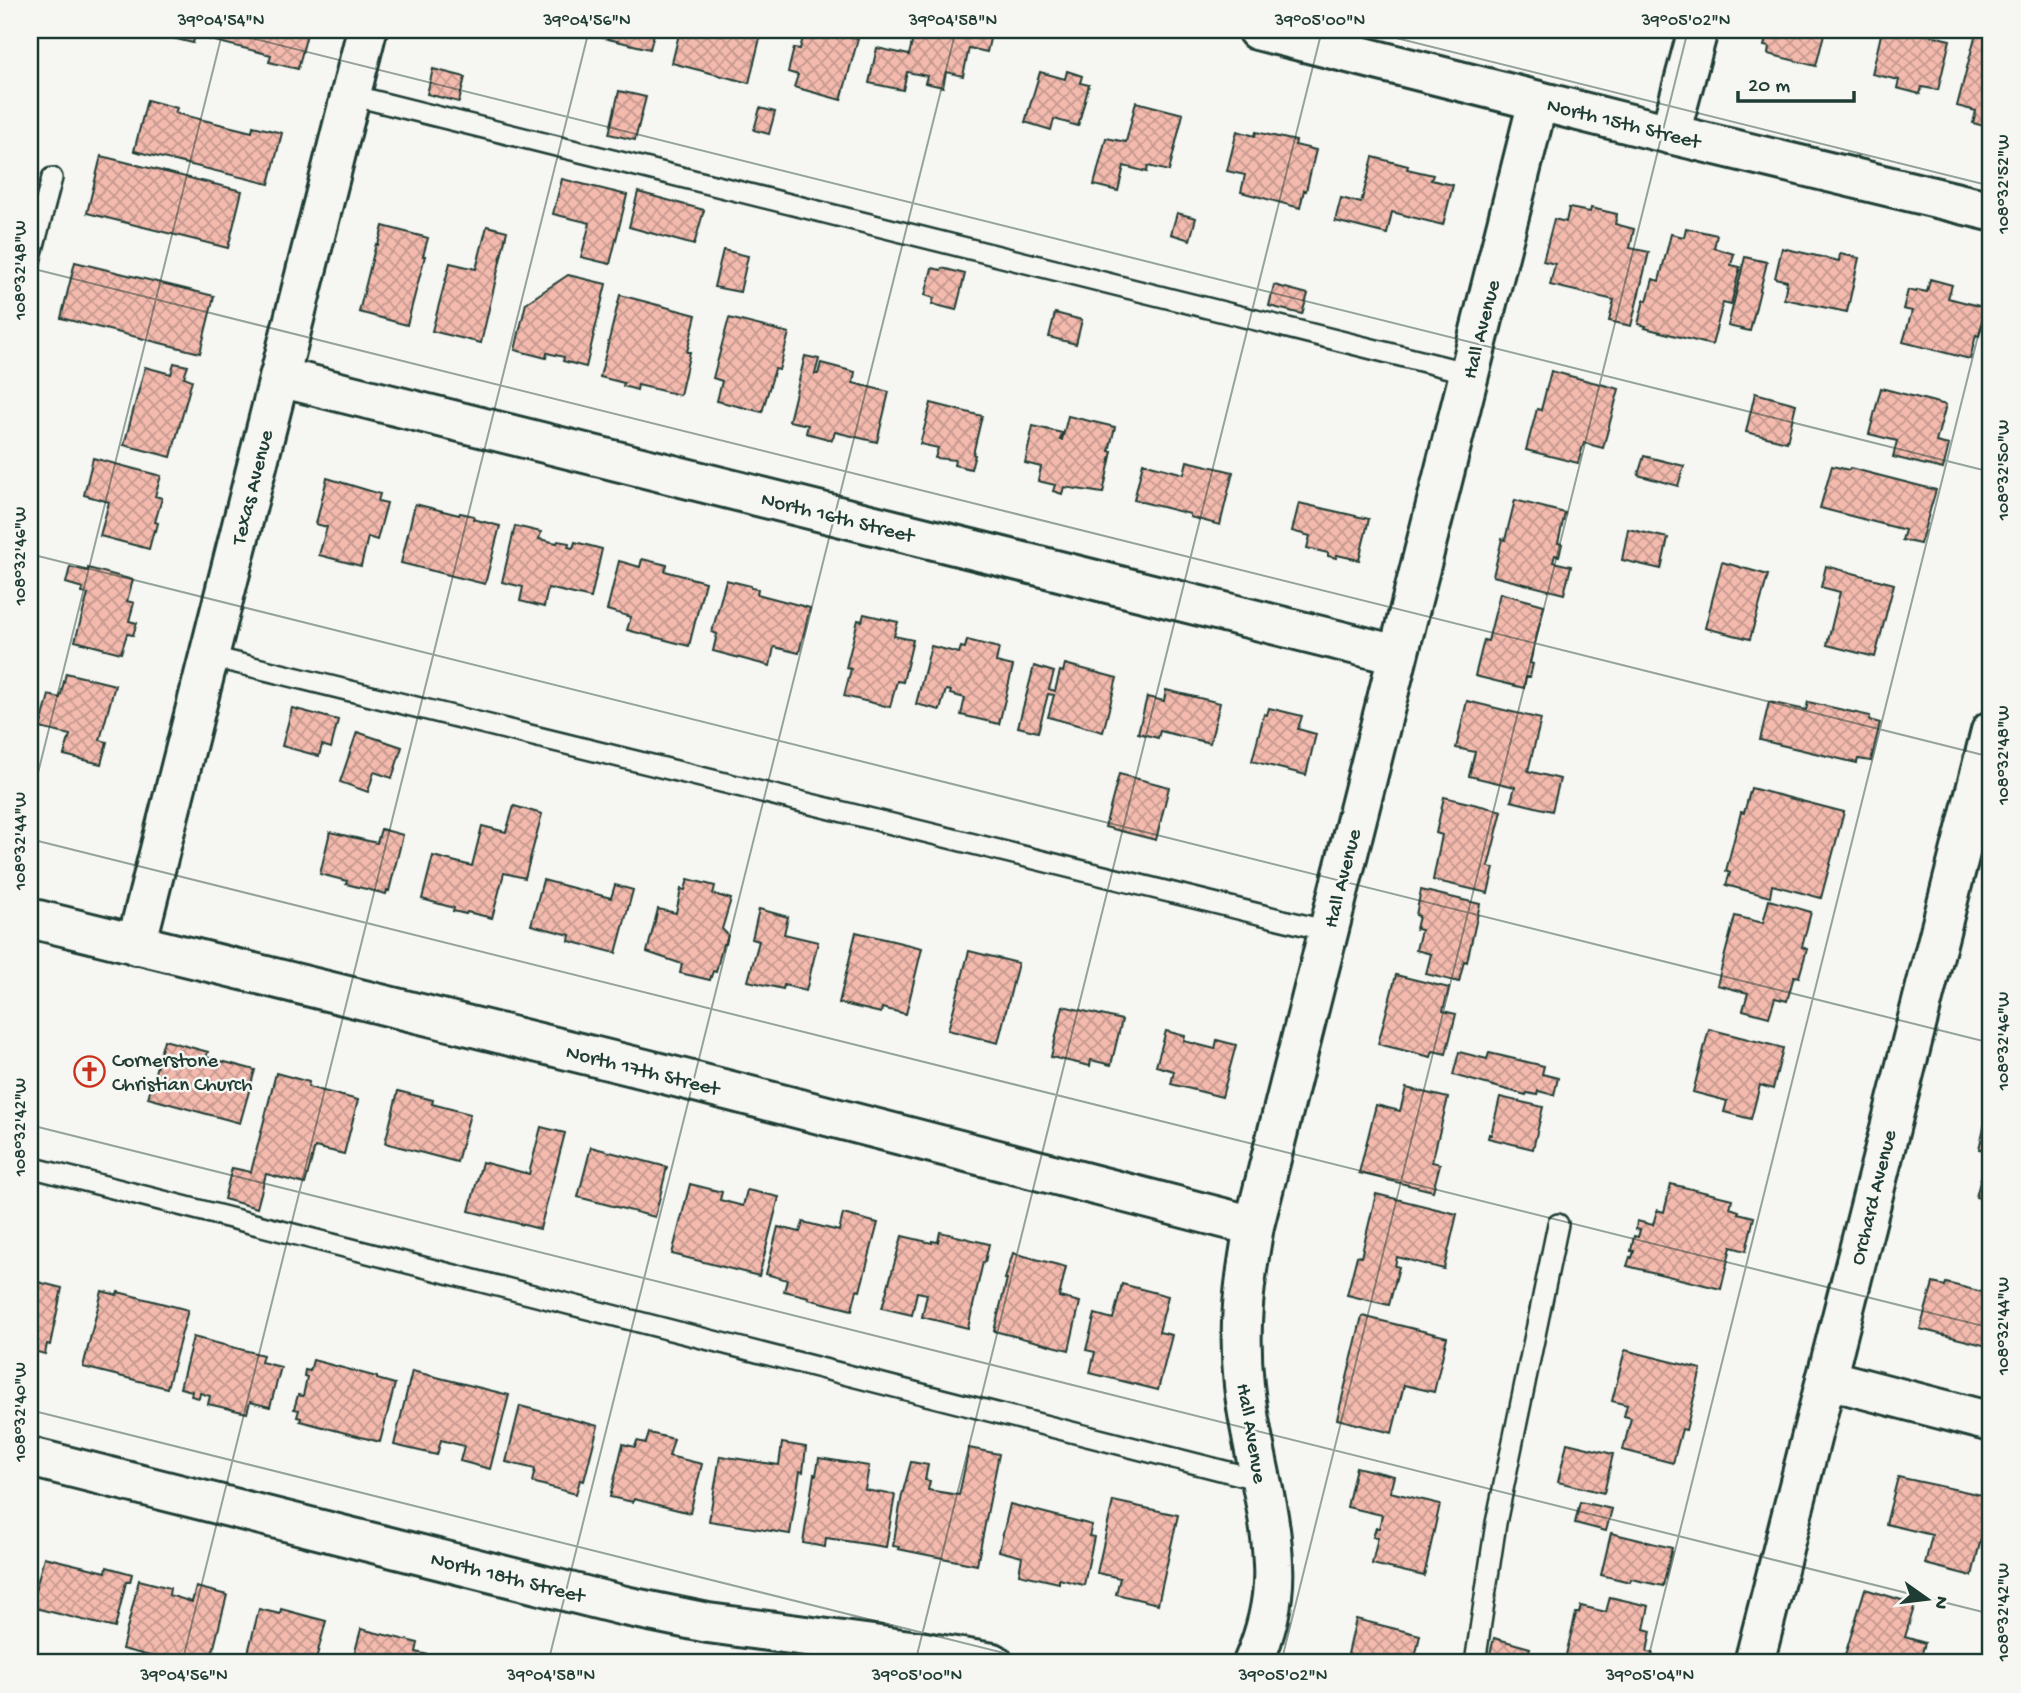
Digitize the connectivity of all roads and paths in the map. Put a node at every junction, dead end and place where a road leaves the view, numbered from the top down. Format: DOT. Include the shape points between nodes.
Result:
graph roads {
  1 [pos="367,30"];
  2 [pos="1256,30"];
  3 [pos="1698,30"];
  4 [pos="351,95"];
  5 [pos="1538,101"];
  6 [pos="1670,134"];
  7 [pos="52,178"];
  8 [pos="1991,211"];
  9 [pos="30,261"];
  10 [pos="1469,373"];
  11 [pos="279,377"];
  12 [pos="1397,655"];
  13 [pos="208,656"];
  14 [pos="1991,731"];
  15 [pos="30,918"];
  16 [pos="1328,931"];
  17 [pos="136,944"];
  18 [pos="30,1167"];
  19 [pos="1558,1224"];
  20 [pos="1254,1226"];
  21 [pos="1826,1379"];
  22 [pos="1991,1422"];
  23 [pos="30,1457"];
  24 [pos="1260,1480"];
  25 [pos="993,1663"];
  26 [pos="1253,1663"];
  27 [pos="1475,1663"];
  28 [pos="1754,1663"];
  1 -- 4 [label="street, Texas Avenue"];
  2 -- 5 [label="street, North 15th Street"];
  3 -- 6 [label="street"];
  4 -- 10 [label="lane"];
  4 -- 11 [label="street, Texas Avenue"];
  5 -- 6 [label="street, North 15th Street"];
  5 -- 10 [label="street, Hall Avenue"];
  6 -- 8 [label="street, North 15th Street"];
  7 -- 9 [label="lane"];
  10 -- 12 [label="street, Hall Avenue"];
  11 -- 12 [label="street, North 16th Street"];
  11 -- 13 [label="street, Texas Avenue"];
  12 -- 16 [label="street, Hall Avenue"];
  13 -- 16 [label="lane"];
  13 -- 17 [label="street, Texas Avenue"];
  14 -- 21 [label="street, Orchard Avenue"];
  15 -- 17 [label="street, North 17th Street"];
  16 -- 20 [label="street, Hall Avenue"];
  17 -- 20 [label="street, North 17th Street"];
  18 -- 24 [label="lane"];
  19 -- 27 [label="lane" via="1496,1523"];
  20 -- 24 [label="street, Hall Avenue" via="1240,1332 1249,1428"];
  21 -- 22 [label="street"];
  21 -- 28 [label="street, Orchard Avenue"];
  23 -- 25 [label="street, North 18th Street" via="637,1608 708,1623"];
  24 -- 26 [label="street, Hall Avenue" via="1274,1566 1267,1621"];
}
